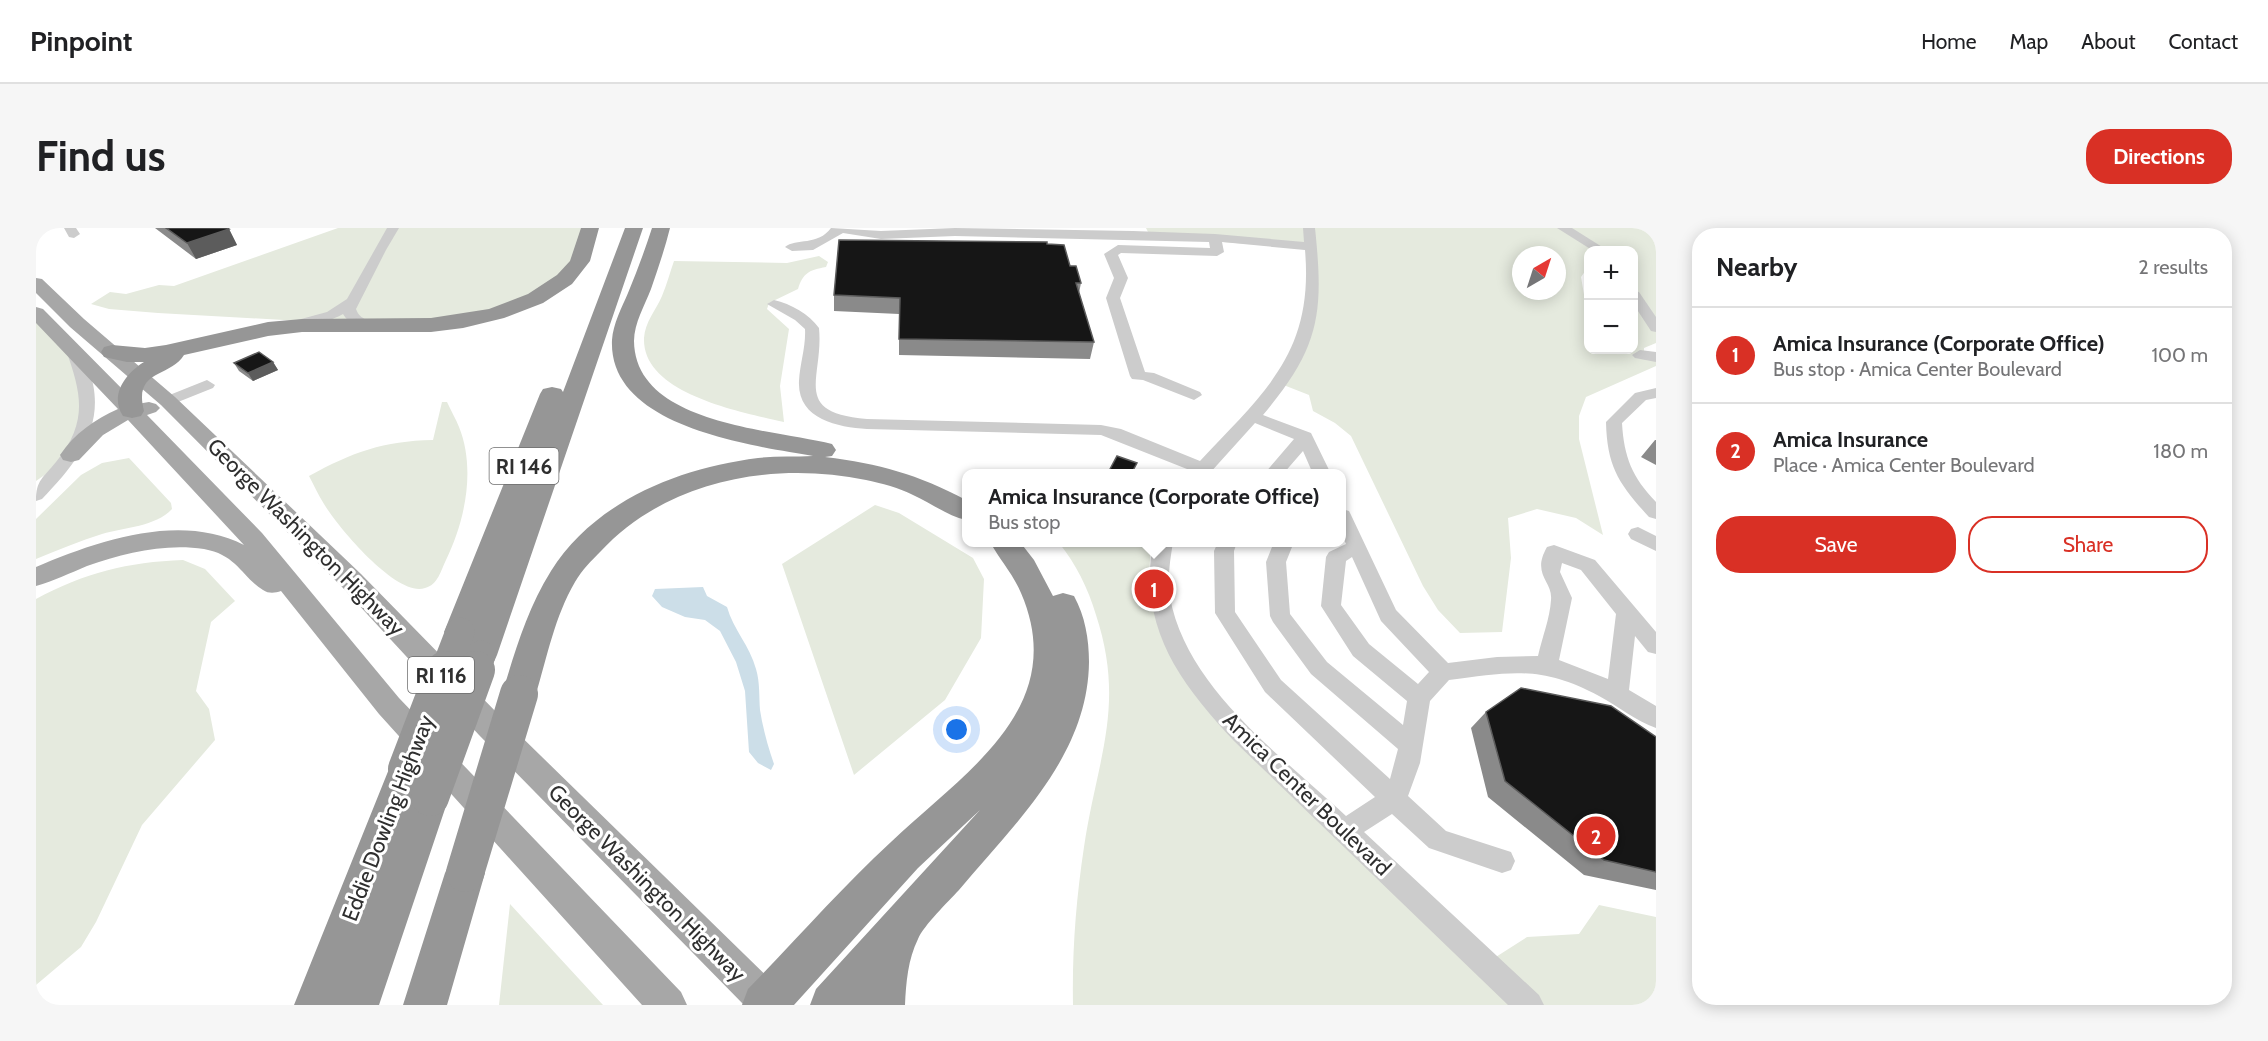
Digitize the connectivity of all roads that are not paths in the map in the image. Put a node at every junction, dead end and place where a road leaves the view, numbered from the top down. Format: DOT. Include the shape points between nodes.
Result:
graph roads {
  1 [pos="393,228"];
  2 [pos="590,228"];
  3 [pos="604,228"];
  4 [pos="616,228"];
  5 [pos="634,228"];
  6 [pos="648,228"];
  7 [pos="661,228"];
  8 [pos="1309,228"];
  9 [pos="1563,228"];
  10 [pos="839,229"];
  11 [pos="1004,233"];
  12 [pos="1117,234"];
  13 [pos="931,236"];
  14 [pos="873,239"];
  15 [pos="1216,241"];
  16 [pos="844,244"];
  17 [pos="1593,246"];
  18 [pos="792,248"];
  19 [pos="1312,251"];
  20 [pos="591,277"];
  21 [pos="36,283"];
  22 [pos="1638,301"];
  23 [pos="352,303"];
  24 [pos="774,304"];
  25 [pos="36,313"];
  26 [pos="1656,319"];
  27 [pos="285,327"];
  28 [pos="370,327"];
  29 [pos="1656,328"];
  30 [pos="216,339"];
  31 [pos="74,350"];
  32 [pos="112,352"];
  33 [pos="1640,355"];
  34 [pos="1656,357"];
  35 [pos="140,376"];
  36 [pos="207,384"];
  37 [pos="1656,393"];
  38 [pos="1194,395"];
  39 [pos="171,404"];
  40 [pos="132,411"];
  41 [pos="1254,417"];
  42 [pos="563,426"];
  43 [pos="1305,437"];
  44 [pos="71,455"];
  45 [pos="1196,469"];
  46 [pos="1203,469"];
  47 [pos="1277,469"];
  48 [pos="1320,469"];
  49 [pos="962,493"];
  50 [pos="36,495"];
  51 [pos="962,509"];
  52 [pos="1656,513"];
  53 [pos="1346,526"];
  54 [pos="1638,534"];
  55 [pos="1656,544"];
  56 [pos="1007,547"];
  57 [pos="1028,547"];
  58 [pos="1163,547"];
  59 [pos="1226,547"];
  60 [pos="1282,547"];
  61 [pos="1356,547"];
  62 [pos="36,577"];
  63 [pos="1627,613"];
  64 [pos="339,644"];
  65 [pos="470,644"];
  66 [pos="1656,646"];
  67 [pos="1548,665"];
  68 [pos="1443,672"];
  69 [pos="1617,693"];
  70 [pos="1419,699"];
  71 [pos="1656,718"];
  72 [pos="1411,746"];
  73 [pos="419,783"];
  74 [pos="1395,798"];
  75 [pos="1345,831"];
  76 [pos="1502,861"];
  77 [pos="913,912"];
  78 [pos="767,1004"];
  79 [pos="316,1005"];
  80 [pos="357,1005"];
  81 [pos="425,1005"];
  82 [pos="668,1005"];
  83 [pos="832,1005"];
  84 [pos="883,1005"];
  85 [pos="1529,1005"];
  1 -- 23 [label="street"];
  2 -- 28 [label="highway" via="573,272 553,289 524,304 452,324"];
  3 -- 20 [label="highway"];
  4 -- 65 [label="highway, Eddie Dowling Highway / RI 146"];
  5 -- 42 [label="highway, Eddie Dowling Highway / RI 146"];
  6 -- 42 [label="highway" via="596,366"];
  7 -- 49 [label="highway" via="623,338 629,372 649,396 704,424 893,465 932,477"];
  8 -- 19 [label="street"];
  9 -- 17 [label="street"];
  10 -- 14 [label="street"];
  10 -- 18 [label="street" via="813,246"];
  11 -- 12 [label="street"];
  11 -- 13 [label="street" via="956,238"];
  12 -- 15 [label="street"];
  13 -- 14 [label="street"];
  14 -- 16 [label="street"];
  15 -- 19 [label="street"];
  15 -- 38 [label="street" via="1217,252 1118,249 1111,254 1121,278 1113,298 1143,376"];
  19 -- 41 [label="street" via="1312,306 1303,343 1283,380"];
  21 -- 32 [label="main road, George Washington Highway / RI 116"];
  22 -- 26 [label="street"];
  22 -- 29 [label="street"];
  23 -- 27 [label="street" via="323,318"];
  23 -- 28 [label="street" via="350,315"];
  24 -- 45 [label="street" via="812,328 807,393 814,406 833,418 867,424 1101,430"];
  25 -- 31 [label="main road, George Washington Highway / RI 116"];
  27 -- 28 [label="highway"];
  27 -- 30 [label="highway"];
  30 -- 32 [label="highway" via="146,355"];
  30 -- 35 [label="highway" via="165,359"];
  31 -- 40 [label="main road, George Washington Highway / RI 116"];
  31 -- 44 [label="street" via="88,401"];
  32 -- 35 [label="main road, George Washington Highway / RI 116"];
  33 -- 34 [label="street"];
  35 -- 39 [label="main road, George Washington Highway / RI 116"];
  35 -- 40 [label="highway" via="130,392"];
  36 -- 39 [label="street"];
  37 -- 52 [label="street" via="1641,396 1614,422 1615,446 1630,485"];
  39 -- 40 [label="main road"];
  39 -- 78 [label="main road, George Washington Highway / RI 116"];
  40 -- 44 [label="main road" via="97,428"];
  40 -- 64 [label="main road, George Washington Highway / RI 116" via="260,547"];
  41 -- 43 [label="street"];
  41 -- 46 [label="street"];
  42 -- 65 [label="highway, Eddie Dowling Highway / RI 146"];
  43 -- 47 [label="street"];
  43 -- 48 [label="street"];
  44 -- 50 [label="street"];
  51 -- 81 [label="highway, bridge" via="905,480 828,465 784,464 703,478 638,506 608,526 573,561 548,603"];
  53 -- 61 [label="street"];
  54 -- 55 [label="street"];
  56 -- 78 [label="highway" via="1034,587 1048,628 1047,674 1030,724 1008,757 904,855"];
  57 -- 77 [label="highway" via="1054,584 1067,614 1071,663 1063,714 1035,771"];
  58 -- 75 [label="street, Amica Center Boulevard" via="1158,584 1162,609 1192,675 1242,734"];
  59 -- 74 [label="street" via="1225,613 1273,686"];
  60 -- 72 [label="street" via="1276,562 1280,616 1319,669"];
  61 -- 68 [label="street" via="1388,615"];
  61 -- 70 [label="street" via="1336,557 1331,606 1360,650"];
  62 -- 64 [label="main road" via="134,544 206,541 238,553"];
  63 -- 66 [label="street"];
  63 -- 67 [label="street" via="1588,565 1554,552 1550,572 1562,598"];
  63 -- 69 [label="street"];
  64 -- 82 [label="main road, George Washington Highway / RI 116" via="428,749"];
  65 -- 73 [label="highway, Eddie Dowling Highway / RI 146, bridge"];
  67 -- 68 [label="street"];
  67 -- 69 [label="street"];
  68 -- 70 [label="street"];
  69 -- 71 [label="street"];
  70 -- 72 [label="street"];
  72 -- 74 [label="street"];
  73 -- 79 [label="highway, Eddie Dowling Highway / RI 146"];
  73 -- 80 [label="highway, Eddie Dowling Highway / RI 146"];
  74 -- 75 [label="street"];
  74 -- 76 [label="street" via="1438,840"];
  75 -- 85 [label="street, Amica Center Boulevard"];
  77 -- 83 [label="highway"];
  77 -- 84 [label="highway" via="890,954"];
}
